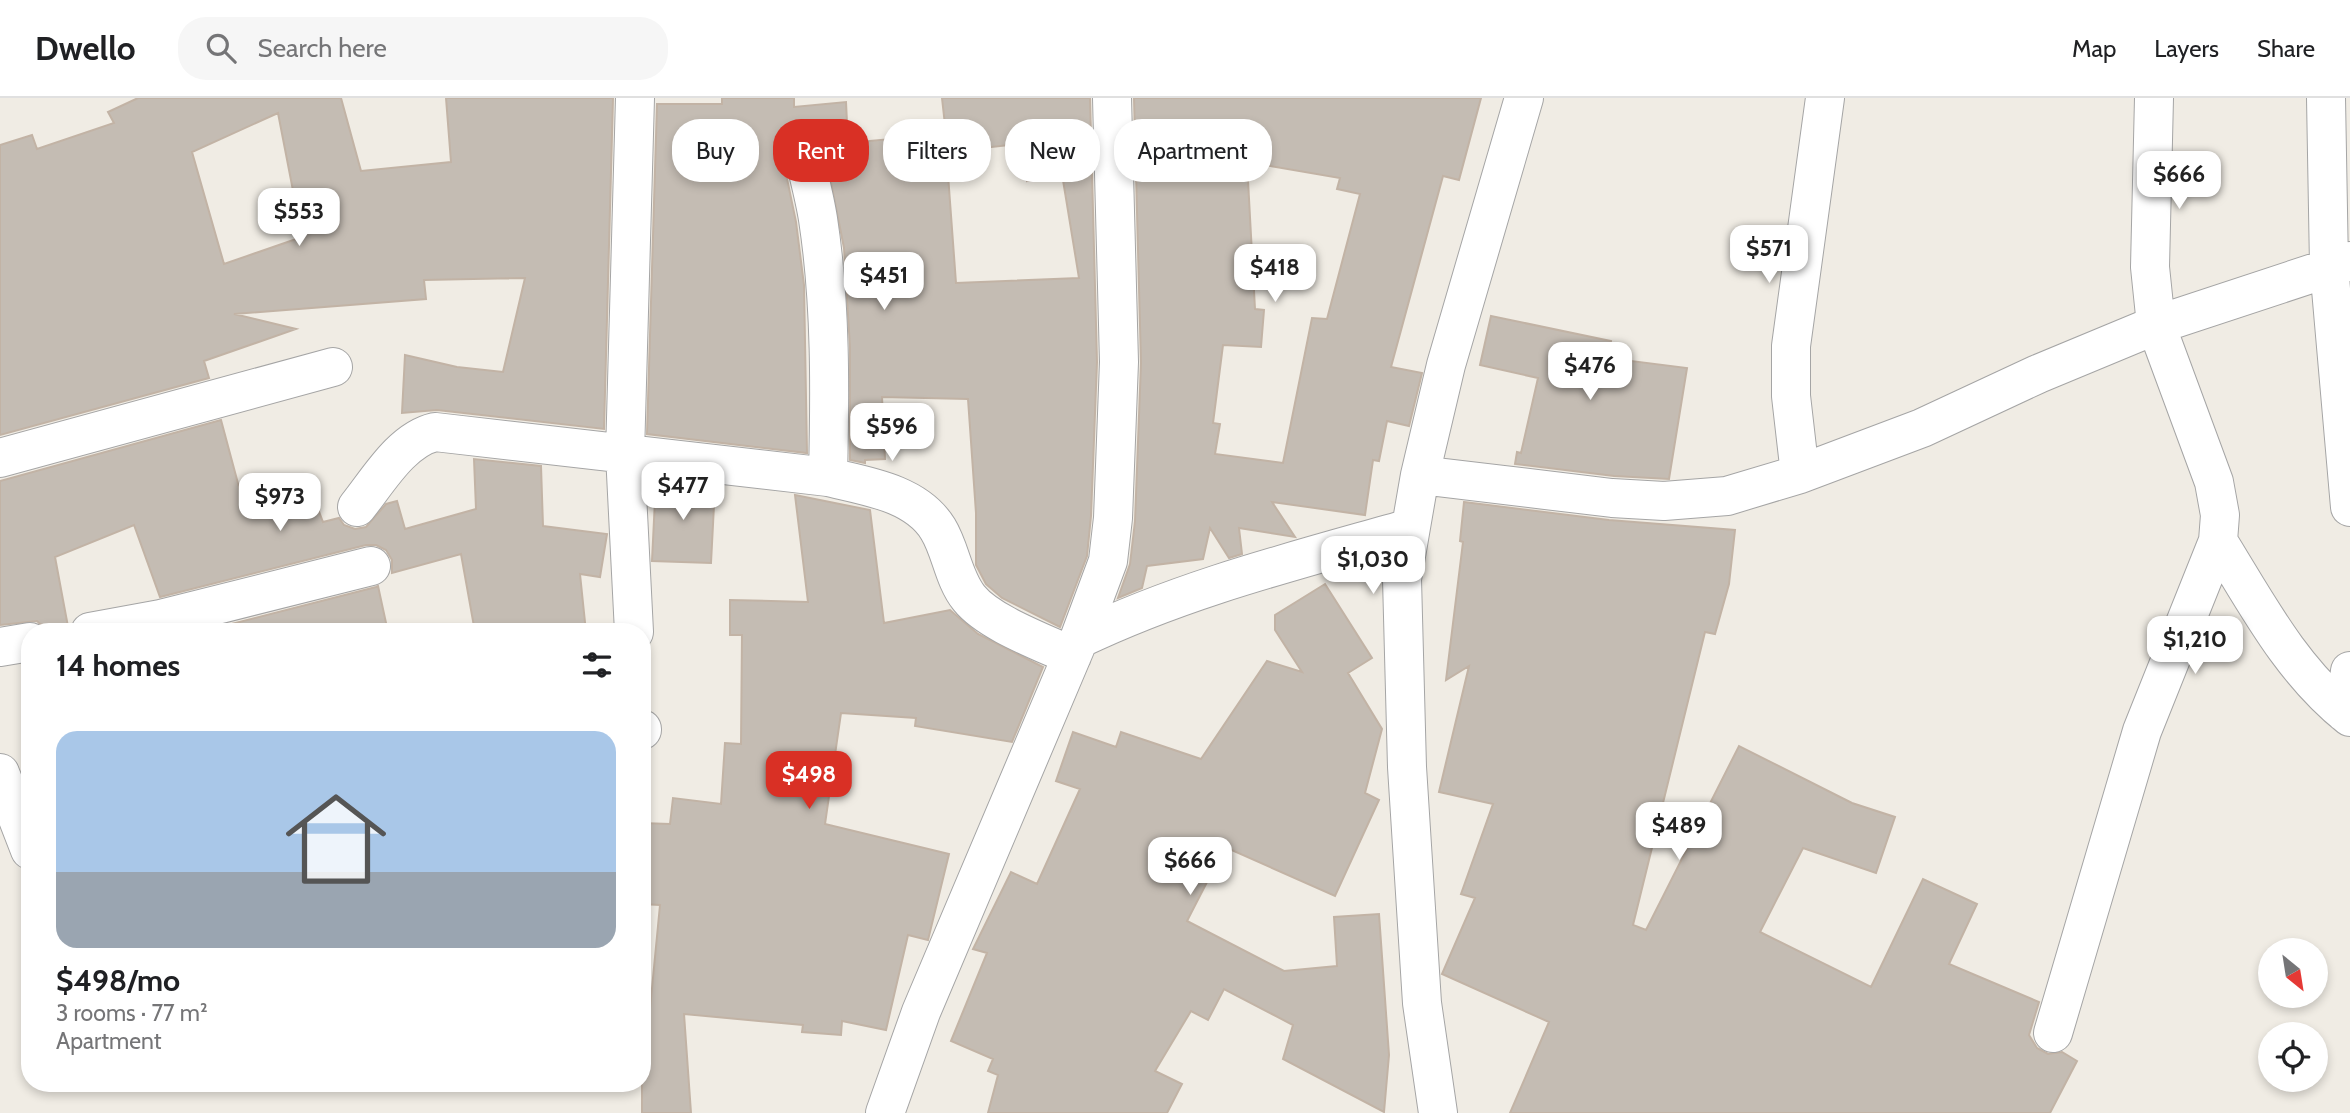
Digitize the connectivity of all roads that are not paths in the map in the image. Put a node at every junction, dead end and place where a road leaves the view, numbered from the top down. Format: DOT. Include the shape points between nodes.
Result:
graph roads {
  1 [pos="635,98"];
  2 [pos="1112,98"];
  3 [pos="1524,98"];
  4 [pos="1825,98"];
  5 [pos="2154,98"];
  6 [pos="2326,98"];
  7 [pos="810,182"];
  8 [pos="2339,264"];
  9 [pos="2156,325"];
  10 [pos="333,367"];
  11 [pos="625,454"];
  12 [pos="0,458"];
  13 [pos="1420,474"];
  14 [pos="1800,474"];
  15 [pos="828,477"];
  16 [pos="2350,507"];
  17 [pos="357,508"];
  18 [pos="1410,528"];
  19 [pos="2218,541"];
  20 [pos="371,566"];
  21 [pos="139,623"];
  22 [pos="633,623"];
  23 [pos="21,644"];
  24 [pos="0,647"];
  25 [pos="1075,648"];
  26 [pos="2350,671"];
  27 [pos="2347,715"];
  28 [pos="0,773"];
  29 [pos="21,827"];
  30 [pos="2053,1033"];
  31 [pos="885,1113"];
  32 [pos="1438,1113"];
  1 -- 11 [label="street"];
  2 -- 25 [label="street" via="1119,362 1113,518 1108,561"];
  3 -- 13 [label="street" via="1446,365"];
  4 -- 14 [label="street" via="1791,346 1791,396"];
  5 -- 9 [label="street" via="2150,255"];
  6 -- 8 [label="street"];
  7 -- 15 [label="street" via="825,296"];
  8 -- 9 [label="street"];
  8 -- 16 [label="street"];
  9 -- 14 [label="street" via="1922,428"];
  9 -- 19 [label="street" via="2214,482 2220,515"];
  10 -- 12 [label="street"];
  11 -- 15 [label="street"];
  11 -- 17 [label="street" via="435,432 419,436"];
  11 -- 22 [label="street"];
  13 -- 14 [label="street" via="1664,501 1727,496"];
  13 -- 18 [label="street"];
  15 -- 25 [label="street" via="891,494 920,508 938,529 968,598 992,617"];
  18 -- 25 [label="street" via="1180,596 1133,613"];
  18 -- 32 [label="street" via="1402,579 1407,767 1422,1003"];
  19 -- 27 [label="street" via="2279,642 2307,678"];
  19 -- 30 [label="street" via="2142,731"];
  20 -- 21 [label="street"];
  23 -- 24 [label="street"];
  25 -- 31 [label="street" via="921,1012"];
  26 -- 27 [label="street"];
  28 -- 29 [label="street"];
}
